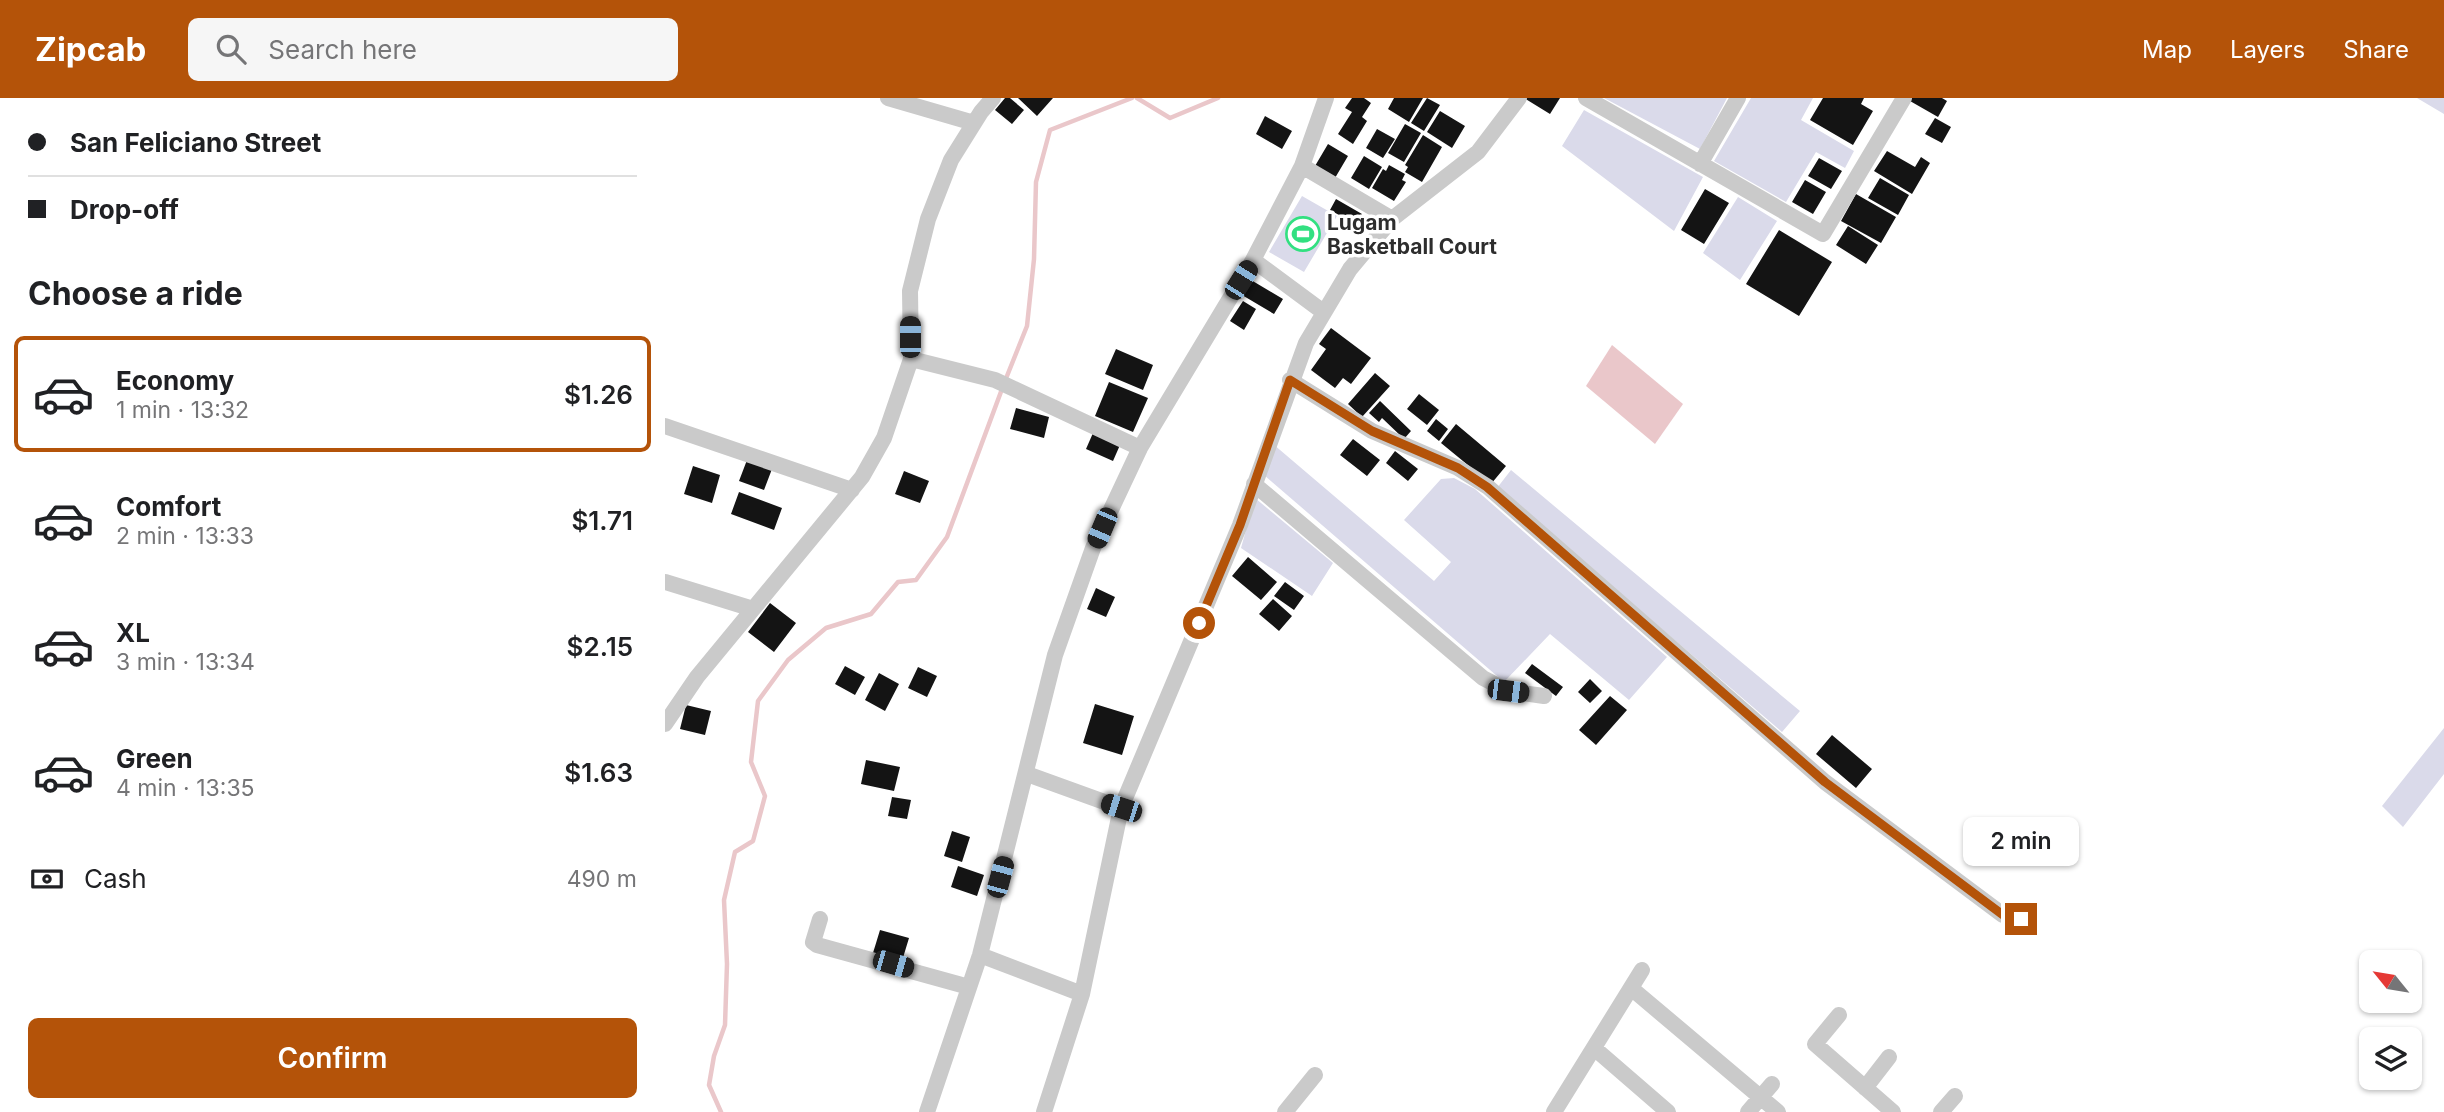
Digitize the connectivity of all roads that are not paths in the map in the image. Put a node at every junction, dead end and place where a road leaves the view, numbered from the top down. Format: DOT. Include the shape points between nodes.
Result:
graph roads {
  1 [pos="888,98"];
  2 [pos="993,98"];
  3 [pos="1326,98"];
  4 [pos="1519,98"];
  5 [pos="1586,98"];
  6 [pos="1738,98"];
  7 [pos="1904,98"];
  8 [pos="974,123"];
  9 [pos="1700,164"];
  10 [pos="1301,166"];
  11 [pos="1392,219"];
  12 [pos="1253,260"];
  13 [pos="1322,311"];
  14 [pos="911,359"];
  15 [pos="1290,380"];
  16 [pos="665,426"];
  17 [pos="1140,448"];
  18 [pos="1254,484"];
  19 [pos="852,490"];
  20 [pos="665,582"];
  21 [pos="753,609"];
  22 [pos="1544,696"];
  23 [pos="665,724"];
  24 [pos="1027,774"];
  25 [pos="1121,808"];
  26 [pos="2030,909"];
  27 [pos="820,919"];
  28 [pos="979,955"];
  29 [pos="1642,970"];
  30 [pos="969,987"];
  31 [pos="1631,988"];
  32 [pos="1082,994"];
  33 [pos="1839,1014"];
  34 [pos="1594,1048"];
  35 [pos="1888,1057"];
  36 [pos="1315,1075"];
  37 [pos="1772,1084"];
  38 [pos="1865,1088"];
  39 [pos="1955,1096"];
  40 [pos="1761,1097"];
  41 [pos="927,1112"];
  42 [pos="1044,1112"];
  43 [pos="1285,1112"];
  44 [pos="1554,1112"];
  45 [pos="1668,1112"];
  46 [pos="1748,1112"];
  47 [pos="1778,1112"];
  48 [pos="1893,1112"];
  49 [pos="1941,1112"];
  1 -- 8 [label="street"];
  2 -- 8 [label="street"];
  3 -- 10 [label="street"];
  4 -- 11 [label="street" via="1478,152"];
  5 -- 9 [label="street"];
  6 -- 9 [label="street"];
  7 -- 9 [label="street" via="1823,234"];
  8 -- 14 [label="street" via="951,160 928,219 910,291"];
  10 -- 11 [label="street"];
  10 -- 12 [label="street"];
  11 -- 13 [label="street"];
  12 -- 13 [label="street"];
  12 -- 17 [label="street"];
  13 -- 15 [label="street"];
  14 -- 17 [label="street" via="995,380"];
  14 -- 19 [label="street" via="884,438"];
  15 -- 18 [label="street"];
  15 -- 26 [label="street" via="1372,431 1458,468 1487,487 1825,782 2003,915 2021,919"];
  16 -- 19 [label="street"];
  17 -- 24 [label="street" via="1093,548 1055,656"];
  18 -- 22 [label="street" via="1483,678 1508,691"];
  18 -- 25 [label="street"];
  19 -- 21 [label="street"];
  20 -- 21 [label="street"];
  21 -- 23 [label="street"];
  24 -- 25 [label="street"];
  24 -- 28 [label="street"];
  25 -- 32 [label="street"];
  27 -- 30 [label="street" via="813,942 817,945"];
  28 -- 30 [label="street"];
  28 -- 32 [label="street"];
  29 -- 31 [label="street"];
  30 -- 41 [label="street"];
  31 -- 34 [label="street"];
  31 -- 40 [label="street"];
  32 -- 42 [label="street"];
  33 -- 38 [label="street" via="1815,1044"];
  34 -- 44 [label="street"];
  34 -- 45 [label="street"];
  35 -- 38 [label="street"];
  36 -- 43 [label="street"];
  37 -- 40 [label="street"];
  38 -- 48 [label="street"];
  39 -- 49 [label="street"];
  40 -- 46 [label="street"];
  40 -- 47 [label="street"];
}
